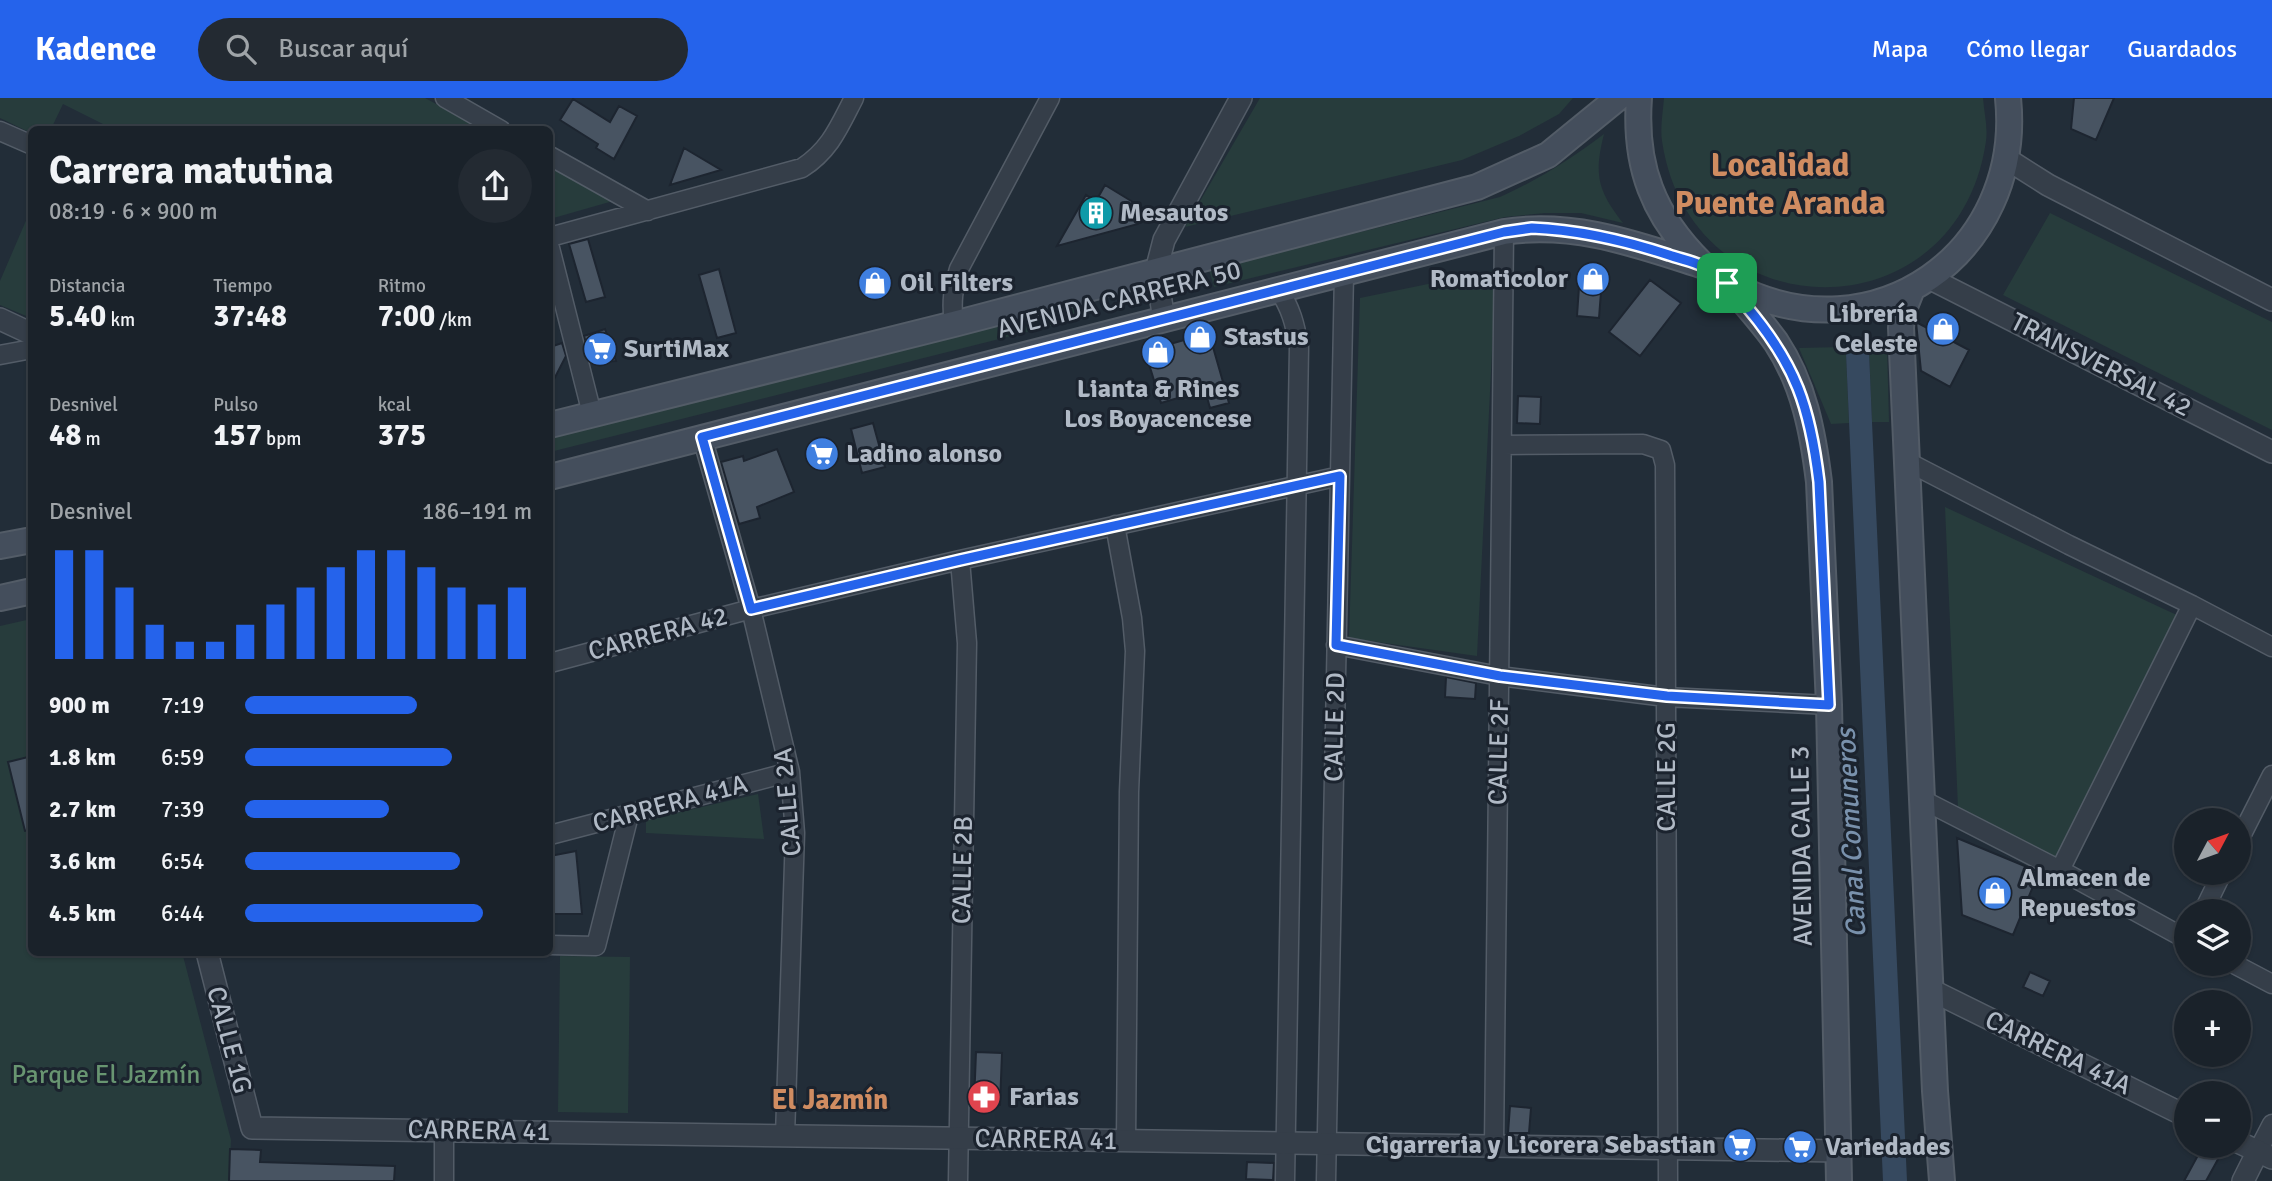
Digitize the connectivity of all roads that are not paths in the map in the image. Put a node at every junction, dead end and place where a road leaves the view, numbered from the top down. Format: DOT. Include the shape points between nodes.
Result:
graph roads {
  1 [pos="445,98"];
  2 [pos="1050,98"];
  3 [pos="1241,98"];
  4 [pos="1618,98"];
  5 [pos="1639,98"];
  6 [pos="2008,98"];
  7 [pos="2029,98"];
  8 [pos="851,99"];
  9 [pos="2010,123"];
  10 [pos="494,126"];
  11 [pos="0,131"];
  12 [pos="28,143"];
  13 [pos="553,158"];
  14 [pos="2007,159"];
  15 [pos="648,211"];
  16 [pos="1504,232"];
  17 [pos="553,236"];
  18 [pos="553,260"];
  19 [pos="1704,267"];
  20 [pos="1156,271"];
  21 [pos="1344,273"];
  22 [pos="1727,283"];
  23 [pos="1920,284"];
  24 [pos="1278,289"];
  25 [pos="2272,300"];
  26 [pos="1164,318"];
  27 [pos="0,320"];
  28 [pos="954,324"];
  29 [pos="28,332"];
  30 [pos="28,350"];
  31 [pos="0,355"];
  32 [pos="592,414"];
  33 [pos="553,424"];
  34 [pos="702,437"];
  35 [pos="1502,445"];
  36 [pos="2272,452"];
  37 [pos="1908,462"];
  38 [pos="553,476"];
  39 [pos="1340,476"];
  40 [pos="1297,484"];
  41 [pos="1115,525"];
  42 [pos="28,541"];
  43 [pos="0,546"];
  44 [pos="960,560"];
  45 [pos="28,592"];
  46 [pos="0,597"];
  47 [pos="2192,604"];
  48 [pos="751,609"];
  49 [pos="1336,645"];
  50 [pos="2272,647"];
  51 [pos="553,662"];
  52 [pos="1500,676"];
  53 [pos="1667,696"];
  54 [pos="1829,705"];
  55 [pos="790,772"];
  56 [pos="2272,775"];
  57 [pos="1923,800"];
  58 [pos="629,815"];
  59 [pos="2251,816"];
  60 [pos="553,834"];
  61 [pos="2060,870"];
  62 [pos="2174,932"];
  63 [pos="553,945"];
  64 [pos="207,956"];
  65 [pos="2251,973"];
  66 [pos="2272,984"];
  67 [pos="1931,990"];
  68 [pos="2174,1110"];
  69 [pos="2272,1124"];
  70 [pos="252,1128"];
  71 [pos="444,1130"];
  72 [pos="785,1136"];
  73 [pos="958,1138"];
  74 [pos="1126,1141"];
  75 [pos="1286,1143"];
  76 [pos="1326,1144"];
  77 [pos="1494,1146"];
  78 [pos="1668,1149"];
  79 [pos="1839,1151"];
  80 [pos="2265,1155"];
  81 [pos="444,1181"];
  82 [pos="958,1181"];
  83 [pos="1285,1181"];
  84 [pos="1326,1181"];
  85 [pos="1668,1181"];
  86 [pos="1839,1181"];
  87 [pos="1942,1181"];
  88 [pos="2243,1181"];
  1 -- 10 [label="street"];
  2 -- 28 [label="street" via="959,268 951,305"];
  3 -- 20 [label="street" via="1164,240"];
  4 -- 20 [label="main road, AVENIDA CARRERA 50" via="1548,155 1477,187"];
  5 -- 19 [label="main road" via="1639,148 1653,199 1684,247"];
  6 -- 9 [label="main road"];
  7 -- 9 [label="main road"];
  8 -- 15 [label="street" via="829,145 802,168"];
  9 -- 14 [label="main road"];
  11 -- 12 [label="street"];
  13 -- 15 [label="street"];
  14 -- 23 [label="main road" via="2001,185 1977,232 1947,265"];
  14 -- 25 [label="street" via="2048,185"];
  15 -- 17 [label="street"];
  16 -- 19 [label="main road, AVENIDA CARRERA 50" via="1532,228 1598,234"];
  16 -- 21 [label="main road, AVENIDA CARRERA 50"];
  16 -- 35 [label="street, CALLE 2F"];
  18 -- 32 [label="street"];
  19 -- 22 [label="main road"];
  20 -- 26 [label="street"];
  20 -- 28 [label="main road, AVENIDA CARRERA 50"];
  21 -- 24 [label="main road, AVENIDA CARRERA 50"];
  21 -- 39 [label="street, CALLE 2D"];
  22 -- 23 [label="main road" via="1778,304 1833,310 1887,300"];
  22 -- 54 [label="main road, AVENIDA CALLE 3" via="1777,344 1803,397 1811,428 1819,482"];
  23 -- 36 [label="street, TRANSVERSAL 42"];
  23 -- 37 [label="main road" via="1902,314 1901,328"];
  24 -- 26 [label="main road, AVENIDA CARRERA 50"];
  24 -- 40 [label="street, CALLE 2D" via="1294,319 1299,346"];
  26 -- 34 [label="main road, AVENIDA CARRERA 50"];
  27 -- 29 [label="street"];
  28 -- 32 [label="main road, AVENIDA CARRERA 50"];
  30 -- 31 [label="street"];
  32 -- 33 [label="main road, AVENIDA CARRERA 50"];
  34 -- 38 [label="main road, AVENIDA CARRERA 50"];
  34 -- 48 [label="street, CALLE 2A"];
  35 -- 52 [label="street, CALLE 2F"];
  35 -- 53 [label="street, CALLE 2G" via="1643,444 1661,450 1665,465"];
  37 -- 47 [label="street"];
  37 -- 57 [label="main road"];
  39 -- 40 [label="street, CARRERA 42"];
  39 -- 49 [label="street, CALLE 2D"];
  40 -- 41 [label="street, CARRERA 42"];
  40 -- 75 [label="street, CALLE 2D"];
  41 -- 44 [label="street, CARRERA 42"];
  41 -- 74 [label="street" via="1135,651"];
  42 -- 43 [label="main road"];
  44 -- 48 [label="street, CARRERA 42"];
  44 -- 73 [label="street, CALLE 2B" via="967,643"];
  45 -- 46 [label="main road"];
  47 -- 50 [label="street"];
  47 -- 61 [label="street"];
  48 -- 51 [label="street, CARRERA 42"];
  48 -- 55 [label="street, CALLE 2A"];
  49 -- 52 [label="street"];
  49 -- 76 [label="street, CALLE 2D"];
  52 -- 53 [label="street"];
  52 -- 77 [label="street, CALLE 2F"];
  53 -- 54 [label="street"];
  53 -- 78 [label="street, CALLE 2G"];
  54 -- 79 [label="main road, AVENIDA CALLE 3"];
  55 -- 58 [label="street, CARRERA 41A"];
  55 -- 72 [label="street, CALLE 2A" via="795,833"];
  56 -- 59 [label="street"];
  57 -- 61 [label="street"];
  57 -- 67 [label="main road"];
  58 -- 60 [label="street, CARRERA 41A"];
  58 -- 63 [label="street" via="596,946"];
  61 -- 62 [label="street"];
  64 -- 70 [label="street, CALLE 1G"];
  65 -- 66 [label="street"];
  67 -- 68 [label="street, CARRERA 41A"];
  67 -- 87 [label="main road"];
  69 -- 80 [label="street"];
  70 -- 71 [label="street, CARRERA 41"];
  71 -- 72 [label="street, CARRERA 41"];
  71 -- 81 [label="street"];
  72 -- 73 [label="street, CARRERA 41"];
  73 -- 74 [label="street, CARRERA 41"];
  73 -- 82 [label="street, CALLE 2B"];
  74 -- 75 [label="street, CARRERA 41"];
  75 -- 76 [label="street, CARRERA 41"];
  75 -- 83 [label="street, CALLE 2D"];
  76 -- 77 [label="street, CARRERA 41"];
  76 -- 84 [label="street, CALLE 2D"];
  77 -- 78 [label="street, CARRERA 41"];
  78 -- 79 [label="street, CARRERA 41"];
  78 -- 85 [label="street, CALLE 2G"];
  79 -- 86 [label="main road, AVENIDA CALLE 3"];
  80 -- 88 [label="street"];
}
